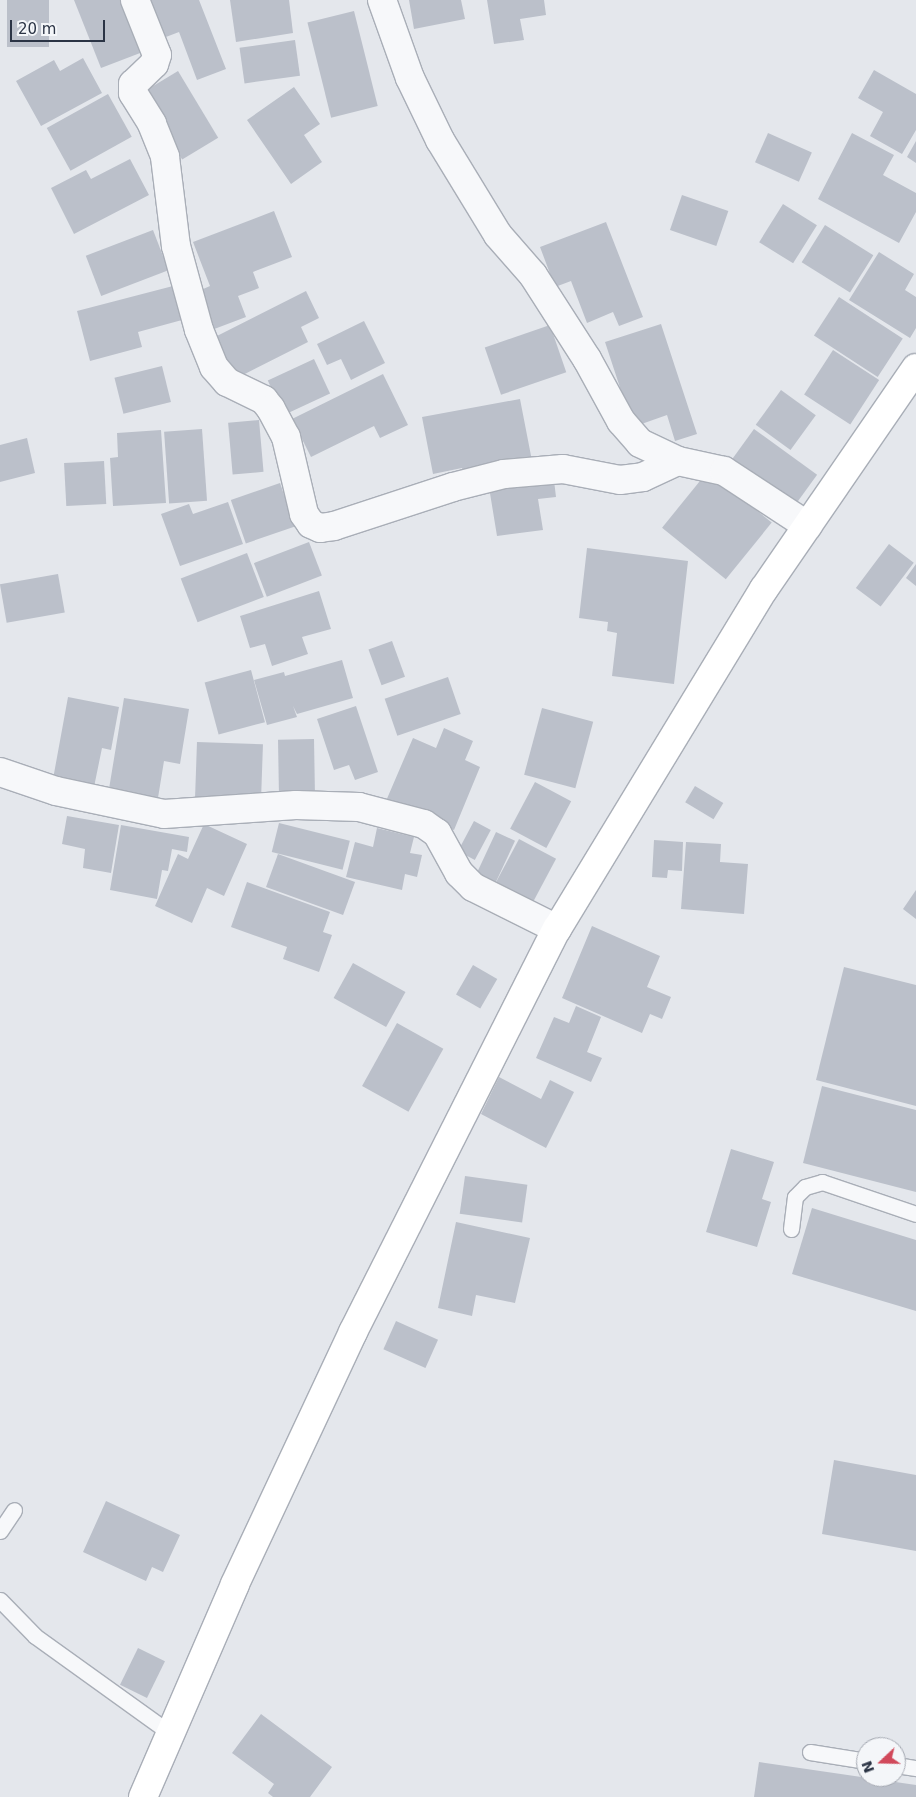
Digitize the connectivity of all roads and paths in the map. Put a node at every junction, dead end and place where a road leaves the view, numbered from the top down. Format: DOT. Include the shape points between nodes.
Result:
graph roads {
  1 [pos="136,0"];
  2 [pos="382,0"];
  3 [pos="916,368"];
  4 [pos="678,461"];
  5 [pos="808,526"];
  6 [pos="0,772"];
  7 [pos="558,929"];
  8 [pos="916,1214"];
  9 [pos="791,1229"];
  10 [pos="14,1510"];
  11 [pos="0,1531"];
  12 [pos="0,1600"];
  13 [pos="170,1733"];
  14 [pos="810,1752"];
  15 [pos="856,1759"];
  16 [pos="143,1797"];
  1 -- 4 [label="street" via="156,55 154,64 133,84 133,93 152,124 166,157 176,246 199,330 214,367 227,382 264,400 271,409 286,437 304,514 311,524 320,528 334,526 504,474 563,469 620,480 643,477"];
  2 -- 4 [label="street" via="410,78 440,140 498,235 533,275 587,359 621,421 640,442"];
  3 -- 5 [label="street"];
  4 -- 5 [label="street" via="724,471"];
  5 -- 7 [label="street" via="764,589"];
  6 -- 7 [label="street" via="56,791 164,814 296,805 359,807 424,824 437,833 460,873 473,887"];
  7 -- 13 [label="street" via="353,1332 235,1584"];
  8 -- 9 [label="lane" via="822,1182 804,1187 795,1197"];
  10 -- 11 [label="lane"];
  12 -- 13 [label="lane" via="35,1636"];
  13 -- 16 [label="street"];
  14 -- 15 [label="lane"];
}
